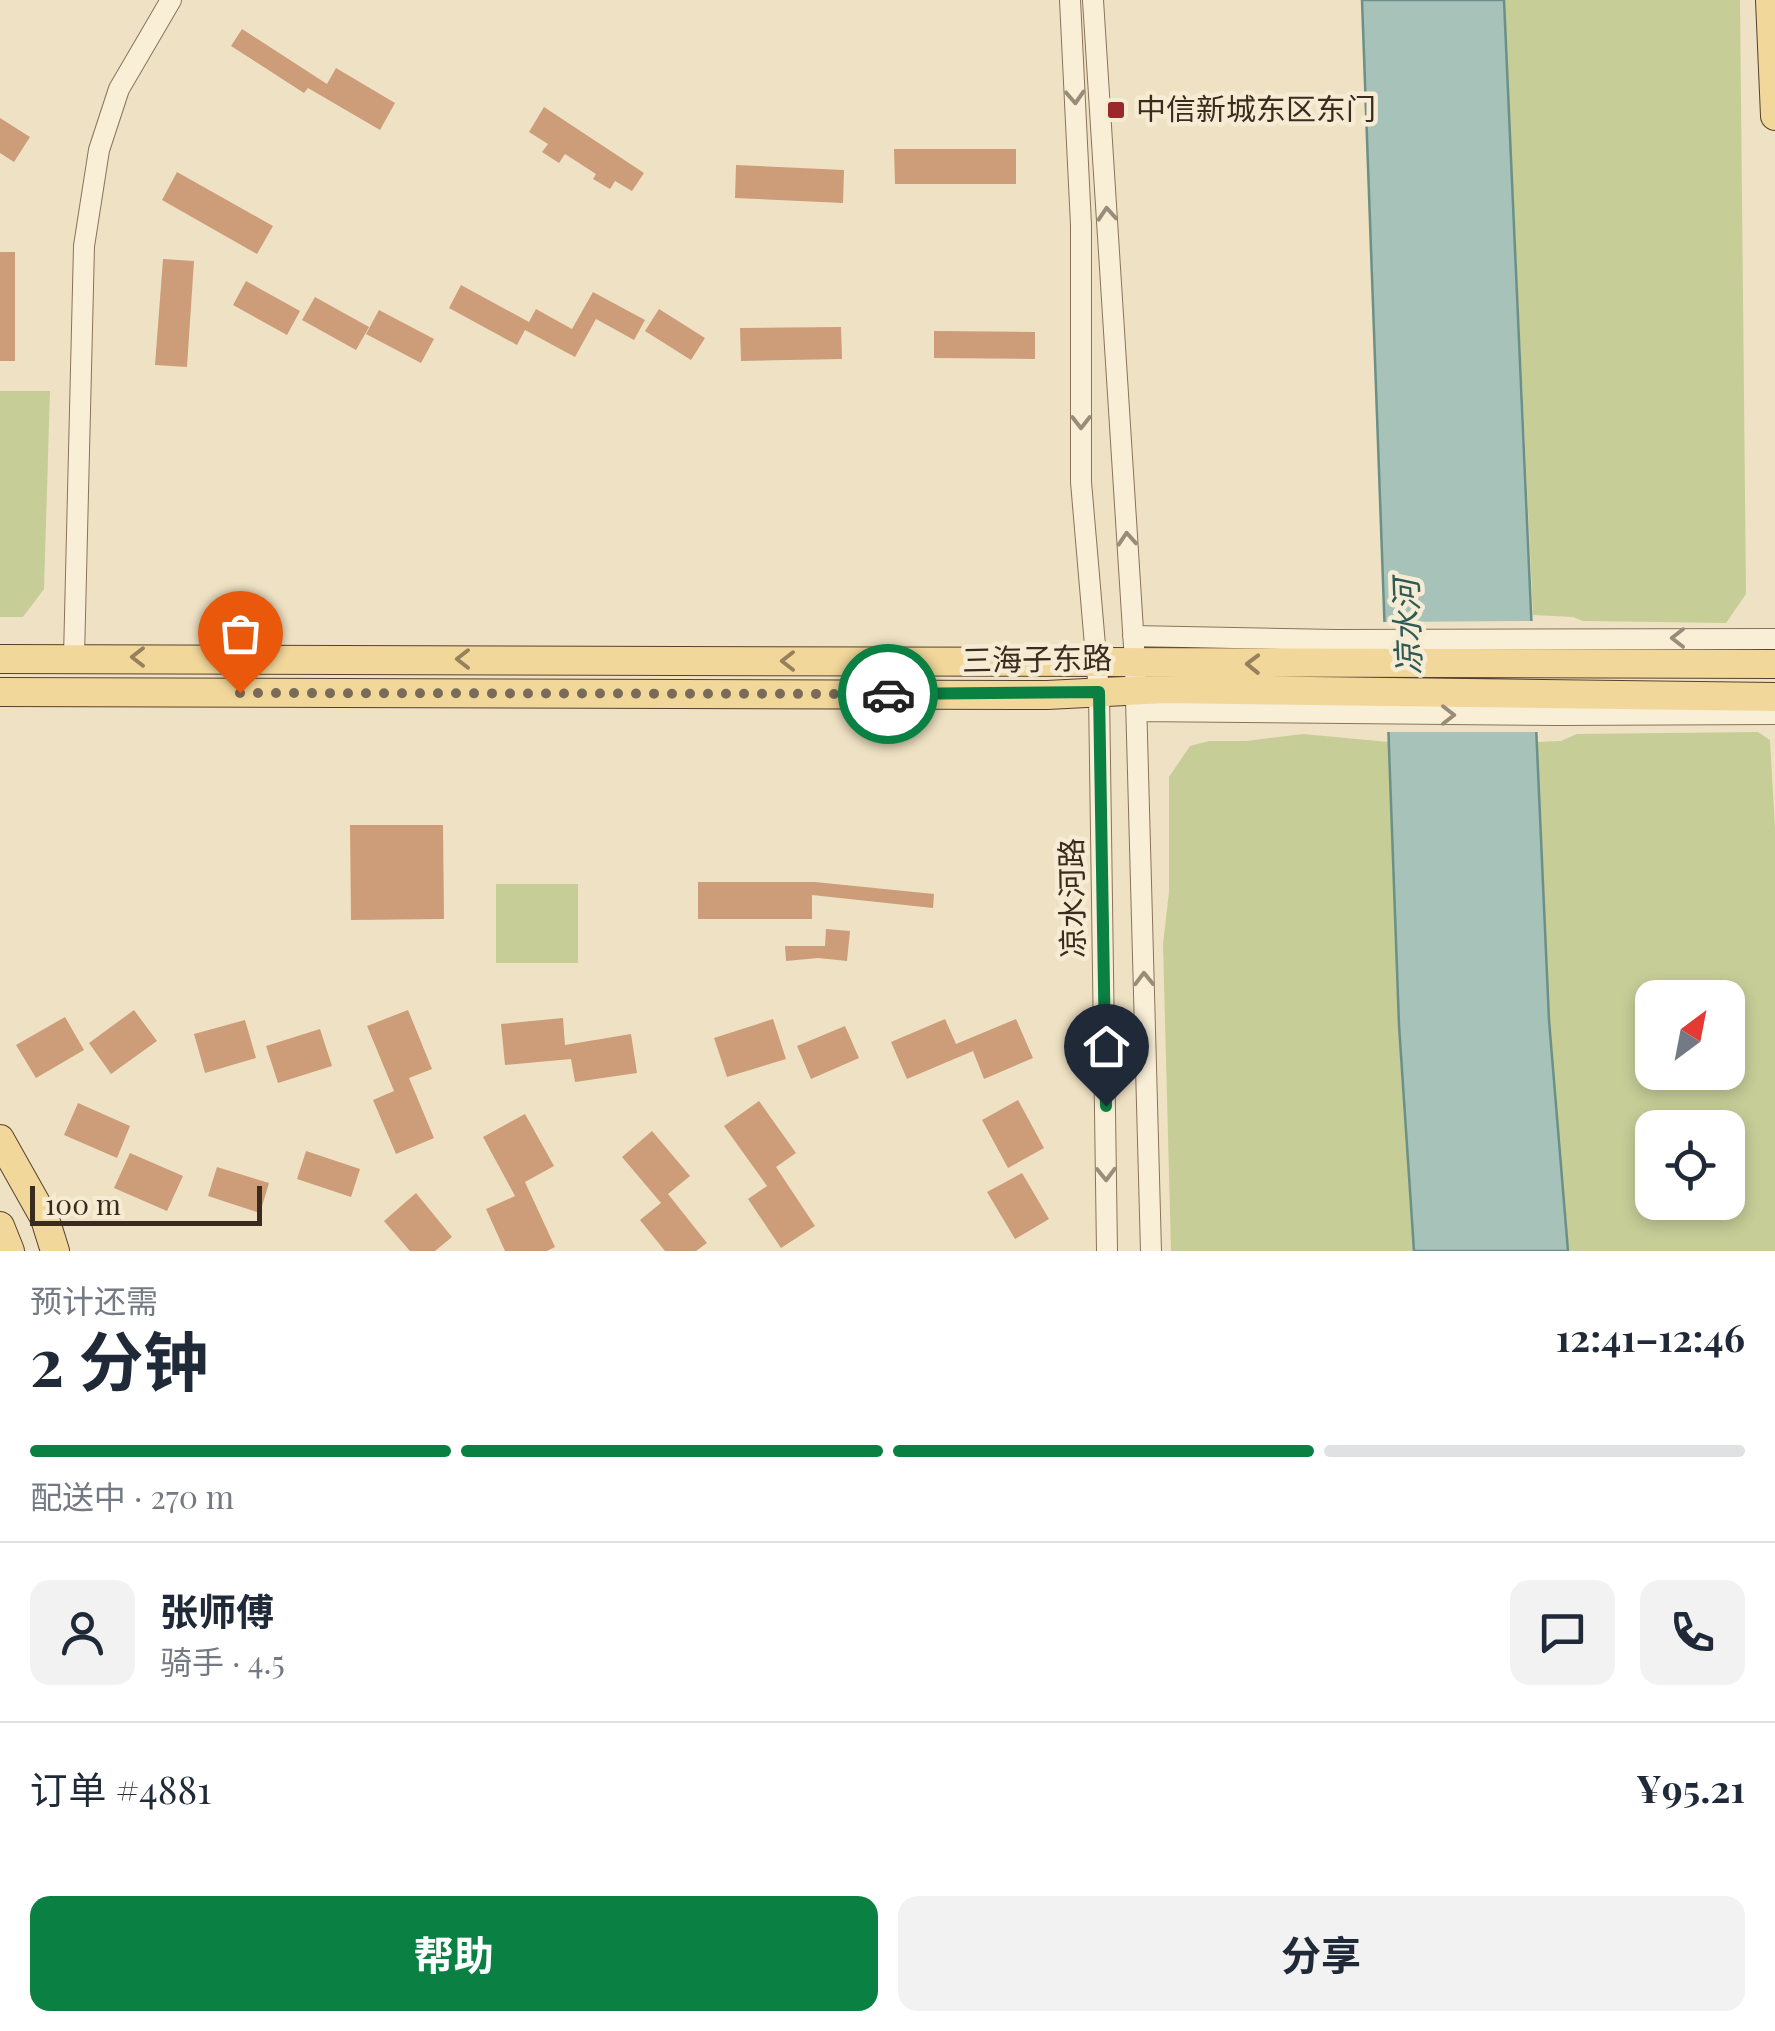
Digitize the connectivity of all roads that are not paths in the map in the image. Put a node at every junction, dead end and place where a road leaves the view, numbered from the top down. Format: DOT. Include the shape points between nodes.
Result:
graph roads {
  1 [pos="171,0"];
  2 [pos="1070,0"];
  3 [pos="1093,0"];
  4 [pos="1770,0"];
  5 [pos="1775,116"];
  6 [pos="1632,638"];
  7 [pos="1775,639"];
  8 [pos="1558,653"];
  9 [pos="74,657"];
  10 [pos="0,659"];
  11 [pos="1775,664"];
  12 [pos="1588,666"];
  13 [pos="1135,675"];
  14 [pos="1099,678"];
  15 [pos="1353,678"];
  16 [pos="0,692"];
  17 [pos="1634,696"];
  18 [pos="1775,697"];
  19 [pos="1558,706"];
  20 [pos="1775,714"];
  21 [pos="1589,715"];
  22 [pos="0,1139"];
  23 [pos="0,1226"];
  24 [pos="10,1251"];
  25 [pos="55,1251"];
  26 [pos="1107,1251"];
  27 [pos="1151,1251"];
  1 -- 9 [label="street" via="119,89 99,150 84,246"];
  2 -- 14 [label="street, 凉水河路, one-way" via="1081,225 1081,482"];
  13 -- 3 [label="street, one-way"];
  4 -- 5 [label="main road"];
  7 -- 6 [label="street, one-way"];
  6 -- 8 [label="street"];
  6 -- 12 [label="street"];
  8 -- 12 [label="main road, 三海子东路"];
  8 -- 15 [label="main road, 三海子东路"];
  9 -- 10 [label="main road, 三海子东路"];
  14 -- 9 [label="main road, 三海子东路, one-way"];
  11 -- 12 [label="main road, 三海子东路"];
  13 -- 14 [label="main road, 三海子东路"];
  13 -- 15 [label="main road, 三海子东路"];
  15 -- 13 [label="street, one-way"];
  27 -- 13 [label="street, one-way"];
  14 -- 16 [label="main road, 三海子东路" via="1047,694"];
  14 -- 26 [label="street, 凉水河路, one-way"];
  15 -- 19 [label="main road, 三海子东路, one-way"];
  17 -- 18 [label="main road, 三海子东路"];
  17 -- 19 [label="main road, 三海子东路"];
  17 -- 21 [label="street"];
  19 -- 21 [label="street"];
  20 -- 21 [label="street"];
  22 -- 25 [label="main road"];
  23 -- 24 [label="main road"];
}
